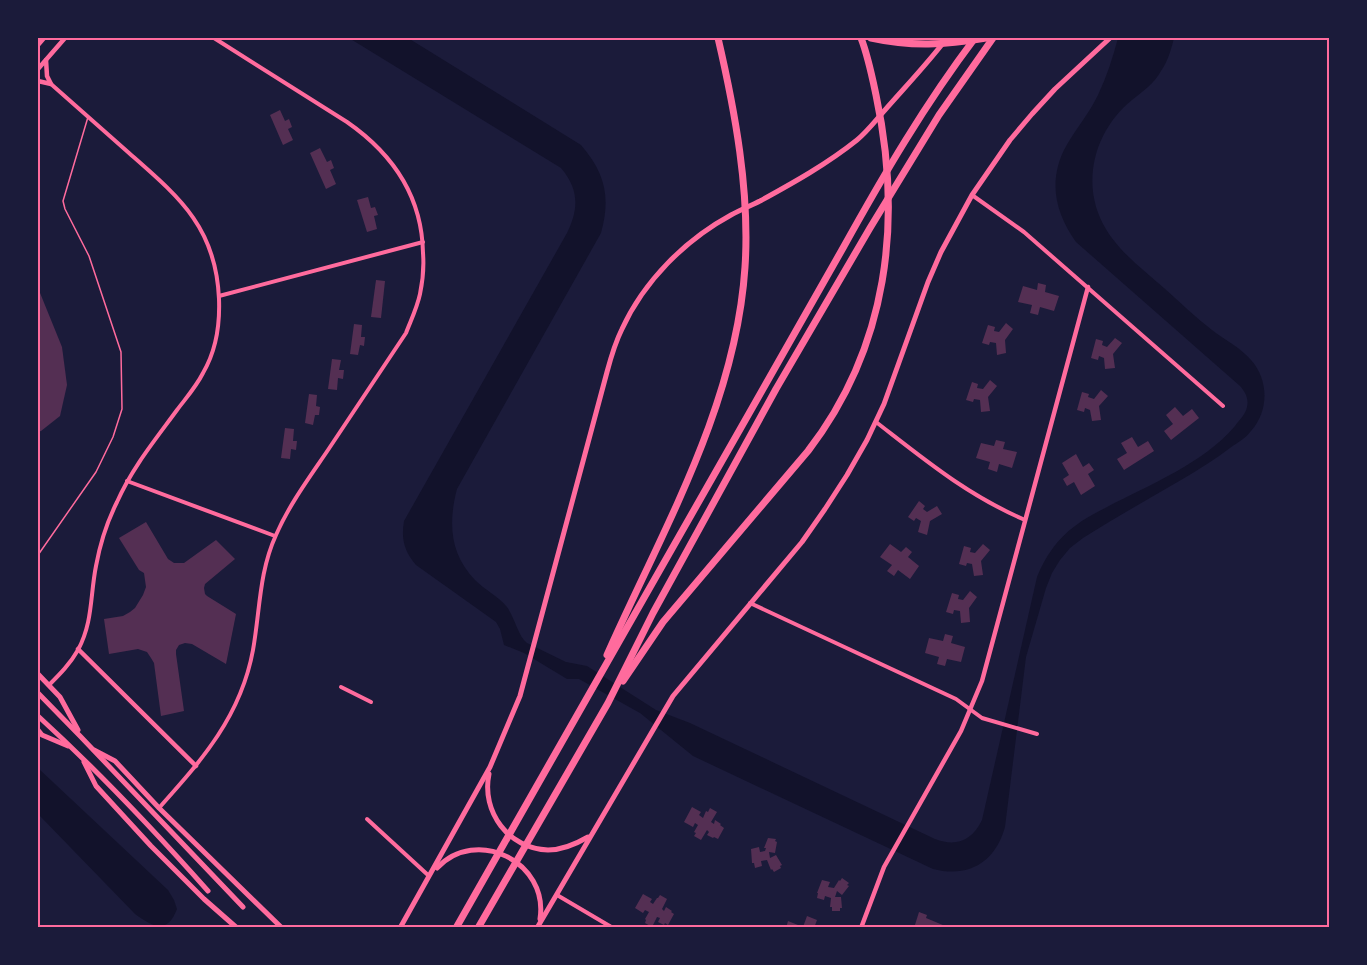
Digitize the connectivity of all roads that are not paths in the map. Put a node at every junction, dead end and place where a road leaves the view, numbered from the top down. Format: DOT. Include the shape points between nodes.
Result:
graph roads {
  1 [pos="44,38"];
  2 [pos="65,38"];
  3 [pos="214,38"];
  4 [pos="718,38"];
  5 [pos="861,38"];
  6 [pos="871,38"];
  7 [pos="947,38"];
  8 [pos="975,38"];
  9 [pos="986,38"];
  10 [pos="993,38"];
  11 [pos="1110,38"];
  12 [pos="38,45"];
  13 [pos="46,60"];
  14 [pos="38,69"];
  15 [pos="38,81"];
  16 [pos="51,84"];
  17 [pos="89,117"];
  18 [pos="972,195"];
  19 [pos="423,242"];
  20 [pos="1088,287"];
  21 [pos="219,296"];
  22 [pos="1223,406"];
  23 [pos="876,422"];
  24 [pos="127,481"];
  25 [pos="1025,520"];
  26 [pos="275,536"];
  27 [pos="38,555"];
  28 [pos="750,603"];
  29 [pos="78,650"];
  30 [pos="38,674"];
  31 [pos="594,685"];
  32 [pos="49,686"];
  33 [pos="341,687"];
  34 [pos="38,693"];
  35 [pos="371,702"];
  36 [pos="608,703"];
  37 [pos="971,710"];
  38 [pos="38,716"];
  39 [pos="39,733"];
  40 [pos="1037,734"];
  41 [pos="81,737"];
  42 [pos="72,747"];
  43 [pos="92,748"];
  44 [pos="82,757"];
  45 [pos="196,766"];
  46 [pos="490,767"];
  47 [pos="159,807"];
  48 [pos="367,819"];
  49 [pos="591,836"];
  50 [pos="429,877"];
  51 [pos="208,891"];
  52 [pos="556,894"];
  53 [pos="243,907"];
  54 [pos="538,925"];
  55 [pos="237,927"];
  56 [pos="282,927"];
  57 [pos="400,927"];
  58 [pos="456,927"];
  59 [pos="478,927"];
  60 [pos="613,927"];
  61 [pos="861,927"];
  1 -- 12 [label="street"];
  2 -- 13 [label="street"];
  3 -- 19 [label="street" via="378,146 410,193"];
  4 -- 31 [label="highway" via="742,174 746,238 742,296 732,350 706,436"];
  5 -- 36 [label="highway" via="882,121 889,212 879,305 853,378 824,431 663,622"];
  6 -- 9 [label="highway" via="924,44"];
  7 -- 46 [label="main road" via="858,139 792,183 706,231 652,280 633,308 613,350 520,696"];
  8 -- 31 [label="highway" via="925,108 872,195"];
  10 -- 36 [label="highway" via="939,115 776,389"];
  11 -- 18 [label="main road" via="1032,114"];
  13 -- 14 [label="street"];
  13 -- 16 [label="street"];
  15 -- 16 [label="street"];
  16 -- 17 [label="street"];
  17 -- 21 [label="street" via="168,187 188,210 210,250"];
  17 -- 27 [label="lane" via="63,201 89,256 121,352 122,410 96,472"];
  18 -- 20 [label="street" via="1024,232"];
  18 -- 23 [label="main road" via="928,282"];
  19 -- 21 [label="street"];
  19 -- 26 [label="street" via="420,292 406,333 292,503"];
  20 -- 22 [label="street"];
  20 -- 25 [label="street"];
  21 -- 24 [label="street" via="219,327 204,372"];
  23 -- 25 [label="street" via="968,491"];
  23 -- 28 [label="main road" via="825,509"];
  24 -- 26 [label="street"];
  24 -- 29 [label="street" via="101,544 92,607"];
  25 -- 37 [label="street"];
  26 -- 45 [label="street" via="262,578 244,684 216,741"];
  28 -- 37 [label="street" via="956,699"];
  28 -- 49 [label="main road" via="673,696"];
  29 -- 32 [label="street"];
  29 -- 45 [label="street"];
  30 -- 32 [label="main road"];
  31 -- 58 [label="highway"];
  32 -- 41 [label="main road" via="60,697"];
  33 -- 35 [label="street"];
  34 -- 41 [label="main road"];
  36 -- 59 [label="highway"];
  37 -- 40 [label="street" via="982,718"];
  37 -- 61 [label="street" via="884,867"];
  38 -- 42 [label="main road"];
  39 -- 42 [label="main road"];
  41 -- 43 [label="main road"];
  42 -- 44 [label="main road"];
  43 -- 47 [label="main road" via="115,761"];
  43 -- 53 [label="main road"];
  44 -- 51 [label="main road"];
  44 -- 55 [label="main road" via="96,786 151,846"];
  45 -- 47 [label="street"];
  46 -- 49 [label="main road" via="487,781 491,810 508,834 520,843 534,848 563,849"];
  46 -- 50 [label="main road"];
  47 -- 56 [label="main road"];
  48 -- 50 [label="street"];
  49 -- 52 [label="main road"];
  50 -- 54 [label="main road" via="452,856 467,851 497,852 511,858 533,879 539,893 542,908"];
  50 -- 57 [label="main road"];
  52 -- 54 [label="main road"];
  52 -- 60 [label="street"];
}
